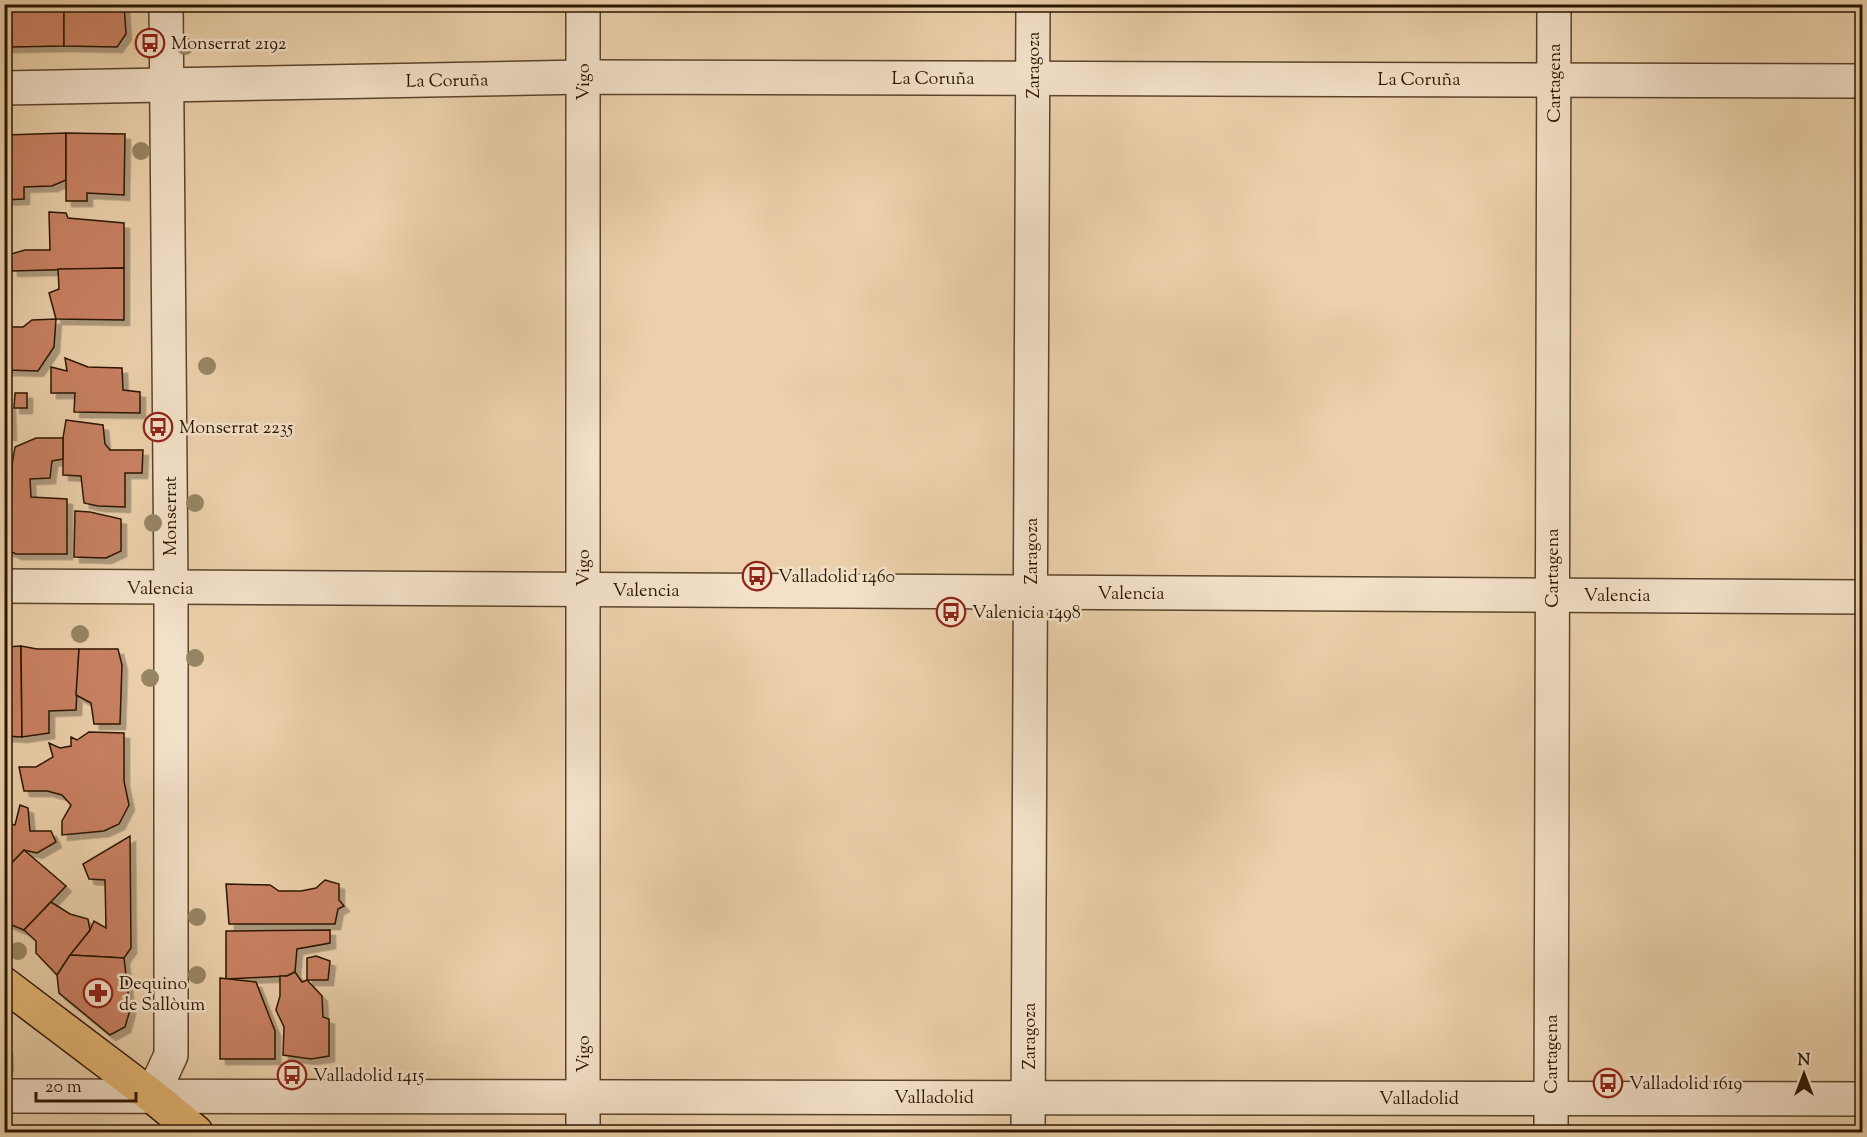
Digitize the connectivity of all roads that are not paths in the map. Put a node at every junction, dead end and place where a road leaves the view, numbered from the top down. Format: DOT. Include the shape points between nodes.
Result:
graph roads {
  1 [pos="166,4"];
  2 [pos="584,4"];
  3 [pos="1033,4"];
  4 [pos="1554,4"];
  5 [pos="583,77"];
  6 [pos="1033,78"];
  7 [pos="1554,80"];
  8 [pos="1863,81"];
  9 [pos="166,86"];
  10 [pos="4,88"];
  11 [pos="4,586"];
  12 [pos="171,588"];
  13 [pos="583,590"];
  14 [pos="1031,592"];
  15 [pos="1552,595"];
  16 [pos="1863,597"];
  17 [pos="4,984"];
  18 [pos="4,1096"];
  19 [pos="152,1096"];
  20 [pos="583,1096"];
  21 [pos="1029,1098"];
  22 [pos="1551,1099"];
  23 [pos="1863,1100"];
  24 [pos="196,1132"];
  25 [pos="583,1132"];
  26 [pos="1028,1132"];
  27 [pos="1551,1132"];
  1 -- 9 [label="street, Monserrat"];
  2 -- 5 [label="street, Vigo"];
  3 -- 6 [label="street, Zaragoza"];
  4 -- 7 [label="street, Cartagena"];
  5 -- 6 [label="street, La Coruña"];
  5 -- 9 [label="street, La Coruña"];
  5 -- 13 [label="street, Vigo"];
  6 -- 7 [label="street, La Coruña"];
  6 -- 14 [label="street, Zaragoza"];
  7 -- 8 [label="street, La Coruña"];
  7 -- 15 [label="street, Cartagena"];
  9 -- 10 [label="street, La Coruña"];
  9 -- 12 [label="street, Monserrat"];
  11 -- 12 [label="street, Valencia"];
  12 -- 13 [label="street, Valencia"];
  12 -- 19 [label="street, Monserrat" via="171,1055"];
  13 -- 14 [label="street, Valencia"];
  13 -- 20 [label="street, Vigo"];
  14 -- 15 [label="street, Valencia"];
  14 -- 21 [label="street, Zaragoza"];
  15 -- 16 [label="street, Valencia"];
  15 -- 22 [label="street, Cartagena"];
  17 -- 19 [label="main road"];
  18 -- 19 [label="street, Valladolid"];
  19 -- 20 [label="street, Valladolid"];
  19 -- 24 [label="main road"];
  20 -- 21 [label="street, Valladolid"];
  20 -- 25 [label="street, Vigo"];
  21 -- 22 [label="street, Valladolid"];
  21 -- 26 [label="street, Zaragoza"];
  22 -- 23 [label="street, Valladolid"];
  22 -- 27 [label="street, Cartagena"];
}
